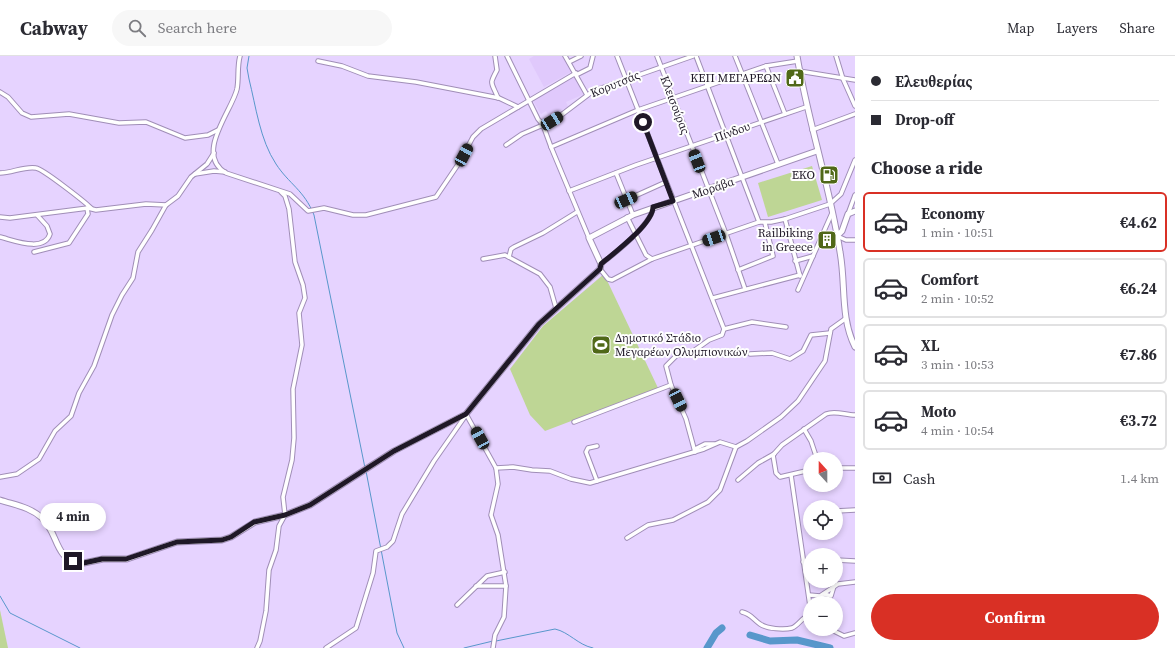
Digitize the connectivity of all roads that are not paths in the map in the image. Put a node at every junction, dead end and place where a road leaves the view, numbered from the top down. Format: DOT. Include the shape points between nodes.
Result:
graph roads {
  1 [pos="240,56"];
  2 [pos="495,56"];
  3 [pos="506,56"];
  4 [pos="565,56"];
  5 [pos="581,56"];
  6 [pos="593,56"];
  7 [pos="617,56"];
  8 [pos="656,56"];
  9 [pos="694,56"];
  10 [pos="735,56"];
  11 [pos="836,56"];
  12 [pos="797,59"];
  13 [pos="318,61"];
  14 [pos="568,62"];
  15 [pos="766,66"];
  16 [pos="660,67"];
  17 [pos="799,71"];
  18 [pos="576,74"];
  19 [pos="742,75"];
  20 [pos="627,79"];
  21 [pos="843,79"];
  22 [pos="855,80"];
  23 [pos="707,86"];
  24 [pos="0,92"];
  25 [pos="587,95"];
  26 [pos="498,98"];
  27 [pos="673,98"];
  28 [pos="529,99"];
  29 [pos="855,106"];
  30 [pos="518,107"];
  31 [pos="806,107"];
  32 [pos="638,110"];
  33 [pos="785,114"];
  34 [pos="855,114"];
  35 [pos="760,122"];
  36 [pos="544,125"];
  37 [pos="218,129"];
  38 [pos="812,130"];
  39 [pos="726,134"];
  40 [pos="506,146"];
  41 [pos="691,146"];
  42 [pos="551,148"];
  43 [pos="818,151"];
  44 [pos="214,153"];
  45 [pos="657,158"];
  46 [pos="855,160"];
  47 [pos="778,164"];
  48 [pos="226,172"];
  49 [pos="616,173"];
  50 [pos="0,174"];
  51 [pos="194,174"];
  52 [pos="742,178"];
  53 [pos="666,182"];
  54 [pos="708,190"];
  55 [pos="281,191"];
  56 [pos="569,191"];
  57 [pos="855,195"];
  58 [pos="626,200"];
  59 [pos="673,201"];
  60 [pos="830,204"];
  61 [pos="166,205"];
  62 [pos="653,207"];
  63 [pos="89,208"];
  64 [pos="855,211"];
  65 [pos="578,212"];
  66 [pos="832,213"];
  67 [pos="848,214"];
  68 [pos="37,215"];
  69 [pos="630,216"];
  70 [pos="0,217"];
  71 [pos="785,219"];
  72 [pos="759,222"];
  73 [pos="765,223"];
  74 [pos="636,233"];
  75 [pos="726,234"];
  76 [pos="837,236"];
  77 [pos="0,237"];
  78 [pos="588,238"];
  79 [pos="855,240"];
  80 [pos="690,246"];
  81 [pos="34,252"];
  82 [pos="813,256"];
  83 [pos="509,258"];
  84 [pos="483,259"];
  85 [pos="652,259"];
  86 [pos="795,261"];
  87 [pos="600,267"];
  88 [pos="738,270"];
  89 [pos="800,275"];
  90 [pos="801,281"];
  91 [pos="745,289"];
  92 [pos="798,290"];
  93 [pos="713,298"];
  94 [pos="556,308"];
  95 [pos="845,318"];
  96 [pos="786,326"];
  97 [pos="724,329"];
  98 [pos="830,334"];
  99 [pos="855,347"];
  100 [pos="750,354"];
  101 [pos="671,386"];
  102 [pos="466,414"];
  103 [pos="855,415"];
  104 [pos="574,422"];
  105 [pos="804,429"];
  106 [pos="597,446"];
  107 [pos="736,447"];
  108 [pos="695,451"];
  109 [pos="815,452"];
  110 [pos="774,454"];
  111 [pos="496,468"];
  112 [pos="843,468"];
  113 [pos="855,468"];
  114 [pos="803,472"];
  115 [pos="791,475"];
  116 [pos="0,477"];
  117 [pos="738,480"];
  118 [pos="597,481"];
  119 [pos="0,500"];
  120 [pos="855,510"];
  121 [pos="843,511"];
  122 [pos="285,515"];
  123 [pos="627,538"];
  124 [pos="843,560"];
  125 [pos="855,561"];
  126 [pos="803,562"];
  127 [pos="505,572"];
  128 [pos="855,582"];
  129 [pos="476,586"];
  130 [pos="506,586"];
  131 [pos="808,588"];
  132 [pos="809,595"];
  133 [pos="458,605"];
  134 [pos="742,612"];
  135 [pos="803,619"];
  136 [pos="855,633"];
  137 [pos="843,636"];
  138 [pos="257,648"];
  139 [pos="326,648"];
  140 [pos="493,648"];
  1 -- 37 [label="street" via="237,67 237,91"];
  2 -- 26 [label="street" via="498,70 492,76 492,82"];
  3 -- 28 [label="street"];
  4 -- 14 [label="street"];
  5 -- 14 [label="street"];
  6 -- 18 [label="street" via="590,68"];
  7 -- 20 [label="street"];
  8 -- 16 [label="street, Κλεισούρας"];
  9 -- 16 [label="street, Κορυτσάς"];
  9 -- 23 [label="street"];
  10 -- 19 [label="street"];
  11 -- 21 [label="street"];
  12 -- 15 [label="street"];
  12 -- 17 [label="street"];
  13 -- 26 [label="street" via="342,66 368,76 408,80"];
  14 -- 18 [label="street"];
  15 -- 19 [label="street"];
  15 -- 33 [label="street"];
  16 -- 20 [label="street, Κορυτσάς"];
  16 -- 27 [label="street, Κλεισούρας"];
  17 -- 21 [label="street"];
  17 -- 31 [label="street"];
  18 -- 25 [label="street"];
  18 -- 28 [label="street"];
  19 -- 23 [label="street"];
  19 -- 35 [label="street"];
  20 -- 25 [label="street, Κορυτσάς" via="601,87"];
  20 -- 32 [label="street"];
  21 -- 22 [label="street"];
  21 -- 29 [label="street"];
  23 -- 27 [label="street"];
  23 -- 39 [label="street"];
  24 -- 37 [label="street" via="22,113 30,117 70,114 119,123 146,122 188,138 208,135"];
  25 -- 36 [label="street, Κορυτσάς"];
  26 -- 30 [label="street"];
  27 -- 32 [label="street"];
  27 -- 41 [label="street, Κλεισούρας"];
  28 -- 30 [label="street"];
  28 -- 36 [label="street" via="538,119"];
  30 -- 55 [label="street" via="483,127 476,134 436,197 366,215 352,216 321,208 308,211 290,194"];
  31 -- 33 [label="street, Πίνδου"];
  31 -- 38 [label="street"];
  32 -- 42 [label="street"];
  32 -- 45 [label="street"];
  33 -- 35 [label="street, Πίνδου"];
  34 -- 38 [label="street"];
  35 -- 39 [label="street, Πίνδου"];
  35 -- 47 [label="street"];
  36 -- 40 [label="street, Κορυτσάς" via="522,134"];
  36 -- 42 [label="street"];
  37 -- 44 [label="street"];
  38 -- 43 [label="street"];
  39 -- 41 [label="street, Πίνδου"];
  39 -- 52 [label="street"];
  41 -- 45 [label="street, Πίνδου"];
  41 -- 54 [label="street, Κλεισούρας"];
  42 -- 56 [label="street"];
  43 -- 47 [label="street, Μοράβα"];
  43 -- 60 [label="street"];
  44 -- 48 [label="street" via="219,166"];
  44 -- 51 [label="street" via="207,164"];
  45 -- 49 [label="street, Πίνδου"];
  45 -- 53 [label="street"];
  46 -- 60 [label="street" via="841,194"];
  47 -- 52 [label="street, Μοράβα"];
  48 -- 51 [label="street"];
  48 -- 55 [label="street"];
  49 -- 56 [label="street, Πίνδου"];
  49 -- 58 [label="street"];
  50 -- 63 [label="street" via="26,168 40,169 81,198"];
  51 -- 61 [label="street" via="178,196"];
  52 -- 54 [label="street, Μοράβα"];
  52 -- 72 [label="street"];
  53 -- 58 [label="street"];
  53 -- 59 [label="street"];
  54 -- 59 [label="street, Μοράβα"];
  54 -- 75 [label="street, Κλεισούρας"];
  55 -- 122 [label="street" via="289,210 295,262 305,296 299,313 302,345 293,389 294,438 292,460 283,497"];
  56 -- 65 [label="street"];
  57 -- 67 [label="street"];
  58 -- 69 [label="street"];
  59 -- 62 [label="street, Μοράβα"];
  59 -- 80 [label="street"];
  60 -- 66 [label="street"];
  60 -- 71 [label="street"];
  61 -- 63 [label="street" via="149,204 100,210"];
  61 -- 116 [label="street" via="138,252 133,278 112,315 94,366 79,393 71,416 55,431 39,459 17,474"];
  62 -- 69 [label="street, Μοράβα"];
  62 -- 74 [label="street" via="650,217"];
  63 -- 68 [label="street"];
  63 -- 81 [label="street" via="88,214 69,243"];
  64 -- 67 [label="street"];
  65 -- 78 [label="street"];
  65 -- 83 [label="street" via="542,234 510,249"];
  66 -- 76 [label="street"];
  66 -- 82 [label="street"];
  67 -- 76 [label="street" via="842,231"];
  68 -- 70 [label="street"];
  68 -- 77 [label="street" via="49,231 46,241 40,244"];
  69 -- 74 [label="street"];
  69 -- 78 [label="street, Μοράβα"];
  71 -- 73 [label="street"];
  71 -- 86 [label="street"];
  72 -- 73 [label="street"];
  72 -- 75 [label="street"];
  73 -- 88 [label="street" via="773,256"];
  74 -- 85 [label="street" via="646,255"];
  74 -- 87 [label="street"];
  75 -- 80 [label="street"];
  75 -- 88 [label="street, Κλεισούρας"];
  76 -- 79 [label="street"];
  76 -- 95 [label="street"];
  78 -- 87 [label="street"];
  80 -- 85 [label="street"];
  80 -- 93 [label="street"];
  82 -- 86 [label="street"];
  82 -- 90 [label="street"];
  83 -- 84 [label="street" via="500,255"];
  83 -- 94 [label="street" via="544,278"];
  85 -- 87 [label="street" via="612,280 608,279"];
  86 -- 89 [label="street"];
  87 -- 94 [label="street"];
  88 -- 91 [label="street, Κλεισούρας"];
  89 -- 90 [label="street"];
  89 -- 91 [label="street"];
  90 -- 92 [label="street"];
  91 -- 93 [label="street"];
  93 -- 97 [label="street"];
  94 -- 102 [label="street" via="534,329"];
  95 -- 98 [label="street"];
  95 -- 99 [label="street"];
  96 -- 97 [label="street" via="752,322"];
  97 -- 101 [label="street" via="720,337 671,360 666,366"];
  98 -- 100 [label="street" via="811,335 803,352 794,358 772,353"];
  98 -- 107 [label="street" via="825,361 798,401 781,417"];
  101 -- 104 [label="street"];
  101 -- 108 [label="street" via="682,409"];
  102 -- 111 [label="street"];
  102 -- 122 [label="street" via="399,449 310,505"];
  102 -- 139 [label="street" via="402,514 394,538 390,544 377,550 373,573 356,628"];
  103 -- 105 [label="street" via="830,412"];
  105 -- 109 [label="street"];
  105 -- 110 [label="street"];
  106 -- 118 [label="street" via="588,448 586,452"];
  107 -- 108 [label="street" via="723,442"];
  107 -- 123 [label="street" via="720,490 708,502 673,520 648,525"];
  108 -- 118 [label="street"];
  110 -- 115 [label="street" via="777,476 783,478"];
  110 -- 117 [label="street"];
  111 -- 118 [label="street" via="550,471 580,481"];
  111 -- 127 [label="street" via="498,484 491,515 498,535"];
  112 -- 113 [label="street"];
  114 -- 115 [label="street"];
  115 -- 126 [label="street"];
  119 -- 122 [label="street" via="30,509 39,515 47,523 62,554 79,564 102,559 126,559 177,542 222,540 254,522"];
  120 -- 121 [label="street"];
  122 -- 138 [label="street" via="279,526 276,550 269,570 266,611"];
  124 -- 125 [label="street"];
  127 -- 129 [label="street" via="487,576"];
  127 -- 130 [label="street"];
  128 -- 132 [label="street" via="834,586 831,596"];
  129 -- 130 [label="street"];
  129 -- 133 [label="street"];
  130 -- 140 [label="street" via="504,617 495,635"];
  131 -- 132 [label="street"];
  134 -- 135 [label="street" via="750,614 763,626 794,627"];
  136 -- 137 [label="street"];
}
